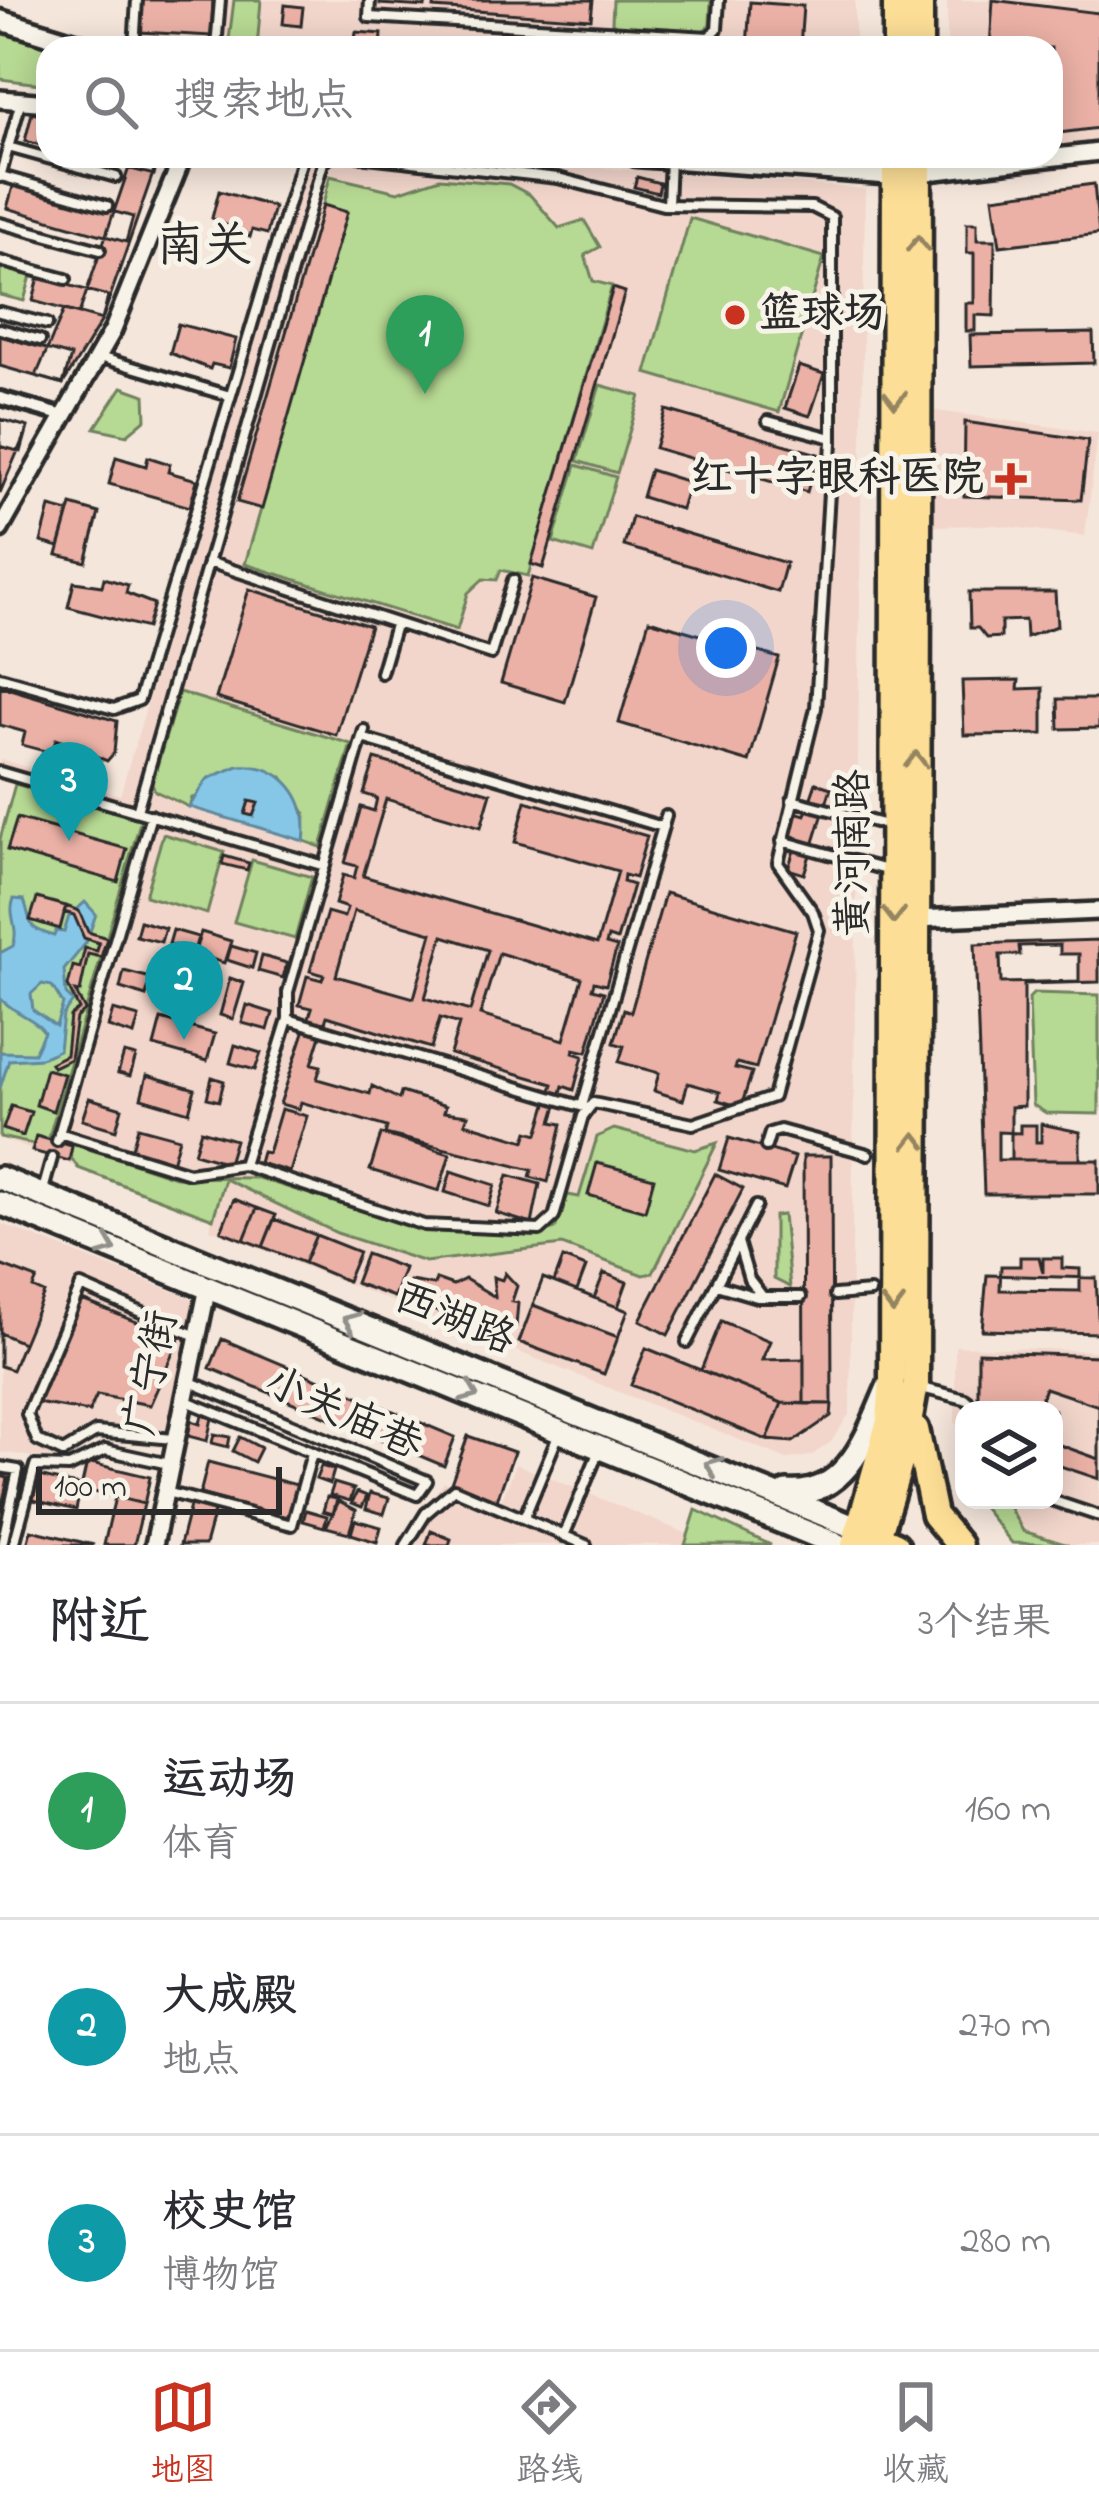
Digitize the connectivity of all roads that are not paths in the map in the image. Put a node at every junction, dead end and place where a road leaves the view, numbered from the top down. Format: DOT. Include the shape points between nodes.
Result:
graph roads {
  1 [pos="137,0"];
  2 [pos="220,0"];
  3 [pos="370,0"];
  4 [pos="719,0"];
  5 [pos="896,0"];
  6 [pos="920,0"];
  7 [pos="0,20"];
  8 [pos="52,36"];
  9 [pos="135,36"];
  10 [pos="217,36"];
  11 [pos="693,36"];
  12 [pos="710,36"];
  13 [pos="896,36"];
  14 [pos="920,36"];
  15 [pos="0,99"];
  16 [pos="21,100"];
  17 [pos="36,102"];
  18 [pos="5,151"];
  19 [pos="1099,152"];
  20 [pos="1063,154"];
  21 [pos="36,158"];
  22 [pos="78,168"];
  23 [pos="178,168"];
  24 [pos="299,168"];
  25 [pos="322,168"];
  26 [pos="467,168"];
  27 [pos="670,168"];
  28 [pos="907,168"];
  29 [pos="907,168"];
  30 [pos="0,177"];
  31 [pos="116,177"];
  32 [pos="668,205"];
  33 [pos="107,206"];
  34 [pos="0,223"];
  35 [pos="100,250"];
  36 [pos="0,261"];
  37 [pos="66,279"];
  38 [pos="0,312"];
  39 [pos="47,324"];
  40 [pos="0,329"];
  41 [pos="40,340"];
  42 [pos="98,357"];
  43 [pos="230,397"];
  44 [pos="0,398"];
  45 [pos="64,416"];
  46 [pos="769,421"];
  47 [pos="832,438"];
  48 [pos="0,529"];
  49 [pos="208,562"];
  50 [pos="513,580"];
  51 [pos="395,625"];
  52 [pos="381,674"];
  53 [pos="0,677"];
  54 [pos="0,772"];
  55 [pos="792,800"];
  56 [pos="137,811"];
  57 [pos="151,815"];
  58 [pos="666,816"];
  59 [pos="893,826"];
  60 [pos="663,827"];
  61 [pos="782,841"];
  62 [pos="325,866"];
  63 [pos="894,872"];
  64 [pos="1099,911"];
  65 [pos="916,919"];
  66 [pos="288,1019"];
  67 [pos="585,1107"];
  68 [pos="766,1146"];
  69 [pos="868,1154"];
  70 [pos="52,1158"];
  71 [pos="243,1165"];
  72 [pos="0,1178"];
  73 [pos="41,1195"];
  74 [pos="0,1203"];
  75 [pos="756,1206"];
  76 [pos="737,1242"];
  77 [pos="716,1285"];
  78 [pos="208,1286"];
  79 [pos="870,1292"];
  80 [pos="836,1294"];
  81 [pos="764,1297"];
  82 [pos="801,1297"];
  83 [pos="196,1336"];
  84 [pos="687,1342"];
  85 [pos="187,1381"];
  86 [pos="904,1382"];
  87 [pos="182,1399"];
  88 [pos="968,1401"];
  89 [pos="560,1430"];
  90 [pos="176,1439"];
  91 [pos="601,1446"];
  92 [pos="312,1453"];
  93 [pos="171,1465"];
  94 [pos="0,1467"];
  95 [pos="774,1490"];
  96 [pos="166,1492"];
  97 [pos="1063,1504"];
  98 [pos="767,1513"];
  99 [pos="1099,1516"];
  100 [pos="524,1518"];
  101 [pos="3,1522"];
  102 [pos="564,1536"];
  103 [pos="873,1540"];
  104 [pos="2,1545"];
  105 [pos="14,1545"];
  106 [pos="154,1545"];
  107 [pos="406,1545"];
  108 [pos="586,1545"];
  109 [pos="799,1545"];
  110 [pos="838,1545"];
  111 [pos="959,1545"];
  1 -- 9 [label="lane"];
  2 -- 10 [label="lane"];
  3 -- 11 [label="lane" via="368,16"];
  4 -- 12 [label="lane"];
  5 -- 13 [label="main road"];
  6 -- 14 [label="main road"];
  7 -- 8 [label="street"];
  15 -- 16 [label="street"];
  16 -- 17 [label="street"];
  16 -- 18 [label="lane"];
  18 -- 21 [label="lane"];
  18 -- 30 [label="lane"];
  19 -- 20 [label="street"];
  22 -- 31 [label="lane"];
  23 -- 42 [label="street"];
  24 -- 43 [label="lane"];
  25 -- 49 [label="lane"];
  26 -- 32 [label="lane" via="557,178"];
  27 -- 32 [label="lane"];
  28 -- 59 [label="main road, 黄河南路, one-way"];
  65 -- 29 [label="main road, 黄河南路, one-way"];
  30 -- 33 [label="lane"];
  32 -- 47 [label="lane" via="829,212"];
  34 -- 35 [label="lane"];
  36 -- 37 [label="lane"];
  38 -- 39 [label="lane"];
  40 -- 41 [label="lane"];
  42 -- 43 [label="lane"];
  42 -- 45 [label="street"];
  43 -- 53 [label="lane" via="135,705 115,709"];
  44 -- 45 [label="street"];
  45 -- 48 [label="street"];
  46 -- 47 [label="lane"];
  47 -- 55 [label="lane" via="815,708"];
  49 -- 51 [label="lane"];
  49 -- 56 [label="lane"];
  50 -- 51 [label="lane" via="491,654"];
  51 -- 52 [label="lane"];
  54 -- 56 [label="lane"];
  55 -- 59 [label="lane"];
  55 -- 61 [label="lane"];
  56 -- 57 [label="lane"];
  57 -- 62 [label="lane"];
  57 -- 71 [label="lane" via="58,1137 189,1173"];
  58 -- 60 [label="lane"];
  59 -- 63 [label="main road, 黄河南路"];
  60 -- 62 [label="lane" via="363,734"];
  60 -- 67 [label="lane"];
  61 -- 63 [label="lane"];
  61 -- 67 [label="lane" via="779,870 819,930 775,1094 693,1124 605,1101"];
  62 -- 66 [label="lane" via="288,992"];
  63 -- 86 [label="main road, 黄河南路, one-way"];
  64 -- 65 [label="street"];
  86 -- 65 [label="main road, 黄河南路, one-way"];
  66 -- 67 [label="lane"];
  66 -- 71 [label="lane"];
  67 -- 71 [label="lane" via="554,1216 540,1230 424,1225"];
  68 -- 69 [label="lane" via="780,1130"];
  70 -- 73 [label="lane"];
  72 -- 73 [label="main road, 西湖路"];
  95 -- 73 [label="main road, 西湖路, one-way"];
  74 -- 78 [label="main road, 西湖路, one-way"];
  75 -- 76 [label="lane"];
  76 -- 77 [label="lane"];
  76 -- 81 [label="lane" via="750,1283"];
  77 -- 81 [label="lane"];
  77 -- 84 [label="lane"];
  78 -- 83 [label="street, 广宁街"];
  78 -- 89 [label="main road, 西湖路, one-way"];
  79 -- 80 [label="lane"];
  81 -- 82 [label="lane"];
  83 -- 85 [label="street, 广宁街"];
  83 -- 90 [label="lane" via="81,1286 27,1414 37,1440 63,1452 96,1432"];
  85 -- 87 [label="street, 广宁街"];
  85 -- 92 [label="lane, 小关庙巷" via="427,1481 417,1496"];
  86 -- 88 [label="lane"];
  86 -- 95 [label="main road" via="845,1470 813,1490"];
  86 -- 103 [label="main road, 黄河南路" via="905,1447"];
  86 -- 111 [label="main road" via="925,1489"];
  87 -- 90 [label="street, 广宁街"];
  87 -- 92 [label="lane, 小关庙巷"];
  89 -- 91 [label="main road, 西湖路"];
  89 -- 100 [label="lane"];
  90 -- 93 [label="street, 广宁街"];
  91 -- 98 [label="main road, 西湖路"];
  91 -- 102 [label="lane"];
  92 -- 96 [label="lane" via="292,1525"];
  93 -- 96 [label="street, 广宁街"];
  93 -- 105 [label="lane" via="105,1450 61,1468 35,1466"];
  94 -- 101 [label="lane" via="18,1470"];
  95 -- 103 [label="main road, 西湖路"];
  96 -- 106 [label="street, 广宁街"];
  97 -- 99 [label="lane"];
  98 -- 109 [label="main road"];
  98 -- 110 [label="main road, 西湖路"];
  100 -- 102 [label="lane"];
  100 -- 107 [label="lane" via="454,1489"];
  101 -- 104 [label="lane"];
  102 -- 108 [label="lane"];
}
